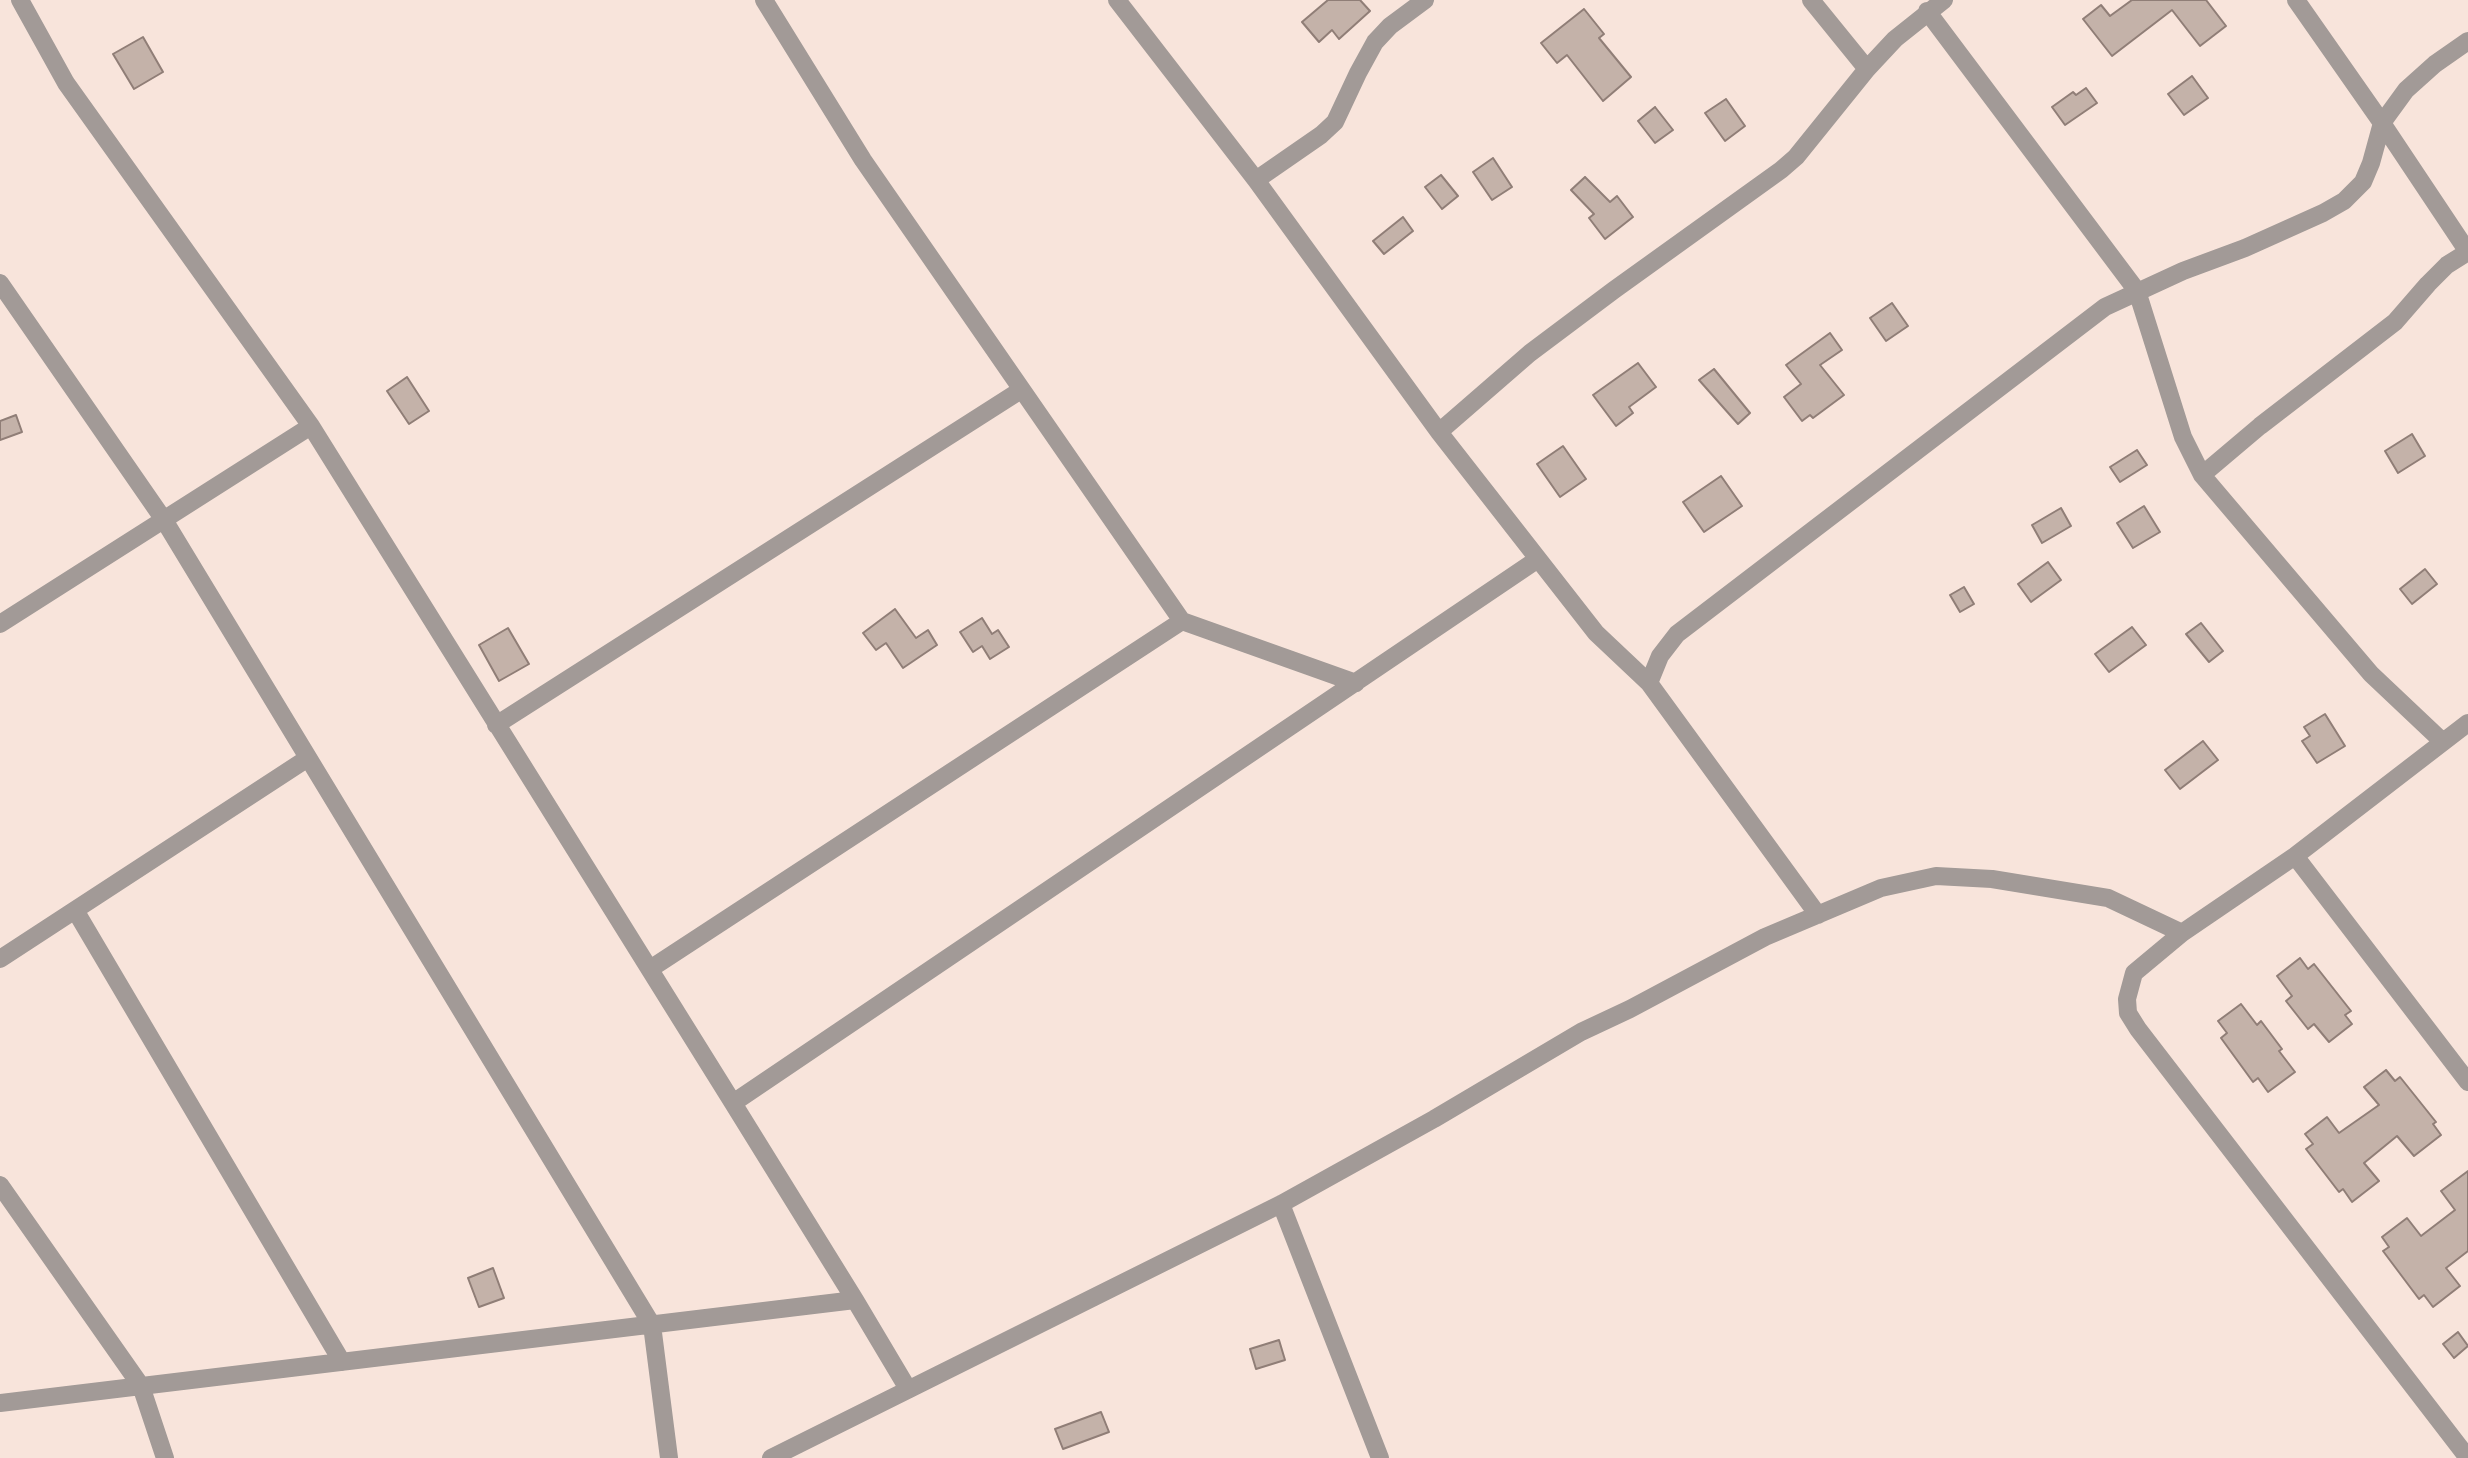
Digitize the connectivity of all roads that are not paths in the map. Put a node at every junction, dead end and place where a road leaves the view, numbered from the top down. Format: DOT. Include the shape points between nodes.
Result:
graph roads {
  1 [pos="20,0"];
  2 [pos="764,0"];
  3 [pos="1117,0"];
  4 [pos="1425,0"];
  5 [pos="1811,0"];
  6 [pos="1944,0"];
  7 [pos="2295,0"];
  8 [pos="1927,11"];
  9 [pos="2468,41"];
  10 [pos="1867,69"];
  11 [pos="2382,123"];
  12 [pos="1256,180"];
  13 [pos="2468,252"];
  14 [pos="0,283"];
  15 [pos="2137,291"];
  16 [pos="1021,390"];
  17 [pos="311,426"];
  18 [pos="1439,432"];
  19 [pos="2202,475"];
  20 [pos="164,520"];
  21 [pos="1538,559"];
  22 [pos="1182,621"];
  23 [pos="0,624"];
  24 [pos="1356,683"];
  25 [pos="1649,683"];
  26 [pos="2468,723"];
  27 [pos="496,725"];
  28 [pos="2443,742"];
  29 [pos="308,758"];
  30 [pos="2295,856"];
  31 [pos="75,910"];
  32 [pos="1818,915"];
  33 [pos="2182,933"];
  34 [pos="0,959"];
  35 [pos="650,969"];
  36 [pos="2468,1082"];
  37 [pos="733,1103"];
  38 [pos="0,1185"];
  39 [pos="1281,1205"];
  40 [pos="856,1300"];
  41 [pos="652,1325"];
  42 [pos="342,1362"];
  43 [pos="141,1386"];
  44 [pos="908,1389"];
  45 [pos="0,1403"];
  46 [pos="166,1458"];
  47 [pos="669,1458"];
  48 [pos="771,1458"];
  49 [pos="1380,1458"];
  50 [pos="2468,1458"];
  1 -- 17 [label="street" via="66,83"];
  2 -- 16 [label="street" via="863,160"];
  3 -- 12 [label="street"];
  4 -- 12 [label="street" via="1375,43 1335,122"];
  5 -- 10 [label="street"];
  6 -- 8 [label="street"];
  7 -- 11 [label="street"];
  8 -- 10 [label="street"];
  8 -- 15 [label="street"];
  9 -- 11 [label="street" via="2406,90"];
  10 -- 18 [label="street" via="1781,170 1541,345"];
  11 -- 13 [label="street"];
  11 -- 15 [label="street" via="2363,182 2344,201 2245,248"];
  12 -- 18 [label="street"];
  13 -- 19 [label="street" via="2447,265 2395,322"];
  14 -- 20 [label="street"];
  15 -- 19 [label="street" via="2183,437"];
  15 -- 25 [label="street" via="2072,330 1677,634 1660,656"];
  16 -- 22 [label="street"];
  16 -- 27 [label="street"];
  17 -- 20 [label="street"];
  17 -- 27 [label="street"];
  18 -- 21 [label="street"];
  19 -- 28 [label="street" via="2371,674"];
  20 -- 23 [label="street"];
  20 -- 29 [label="street"];
  21 -- 24 [label="street"];
  21 -- 25 [label="street" via="1596,633"];
  22 -- 24 [label="street"];
  22 -- 35 [label="street"];
  24 -- 37 [label="street"];
  25 -- 32 [label="street"];
  26 -- 28 [label="street"];
  27 -- 35 [label="street"];
  28 -- 30 [label="street"];
  29 -- 31 [label="street"];
  29 -- 41 [label="street"];
  30 -- 33 [label="street"];
  30 -- 36 [label="street"];
  31 -- 34 [label="street"];
  31 -- 42 [label="street"];
  32 -- 33 [label="street" via="1881,888 1936,876 1992,879 2108,898"];
  32 -- 39 [label="street" via="1765,937 1581,1032"];
  33 -- 50 [label="street" via="2134,973 2126,999 2128,1013"];
  35 -- 37 [label="street"];
  37 -- 40 [label="street"];
  38 -- 43 [label="street"];
  39 -- 44 [label="street"];
  39 -- 49 [label="street"];
  40 -- 41 [label="street"];
  40 -- 44 [label="street"];
  41 -- 42 [label="street"];
  41 -- 47 [label="street"];
  42 -- 43 [label="street"];
  43 -- 45 [label="street"];
  43 -- 46 [label="street"];
  44 -- 48 [label="street"];
}
